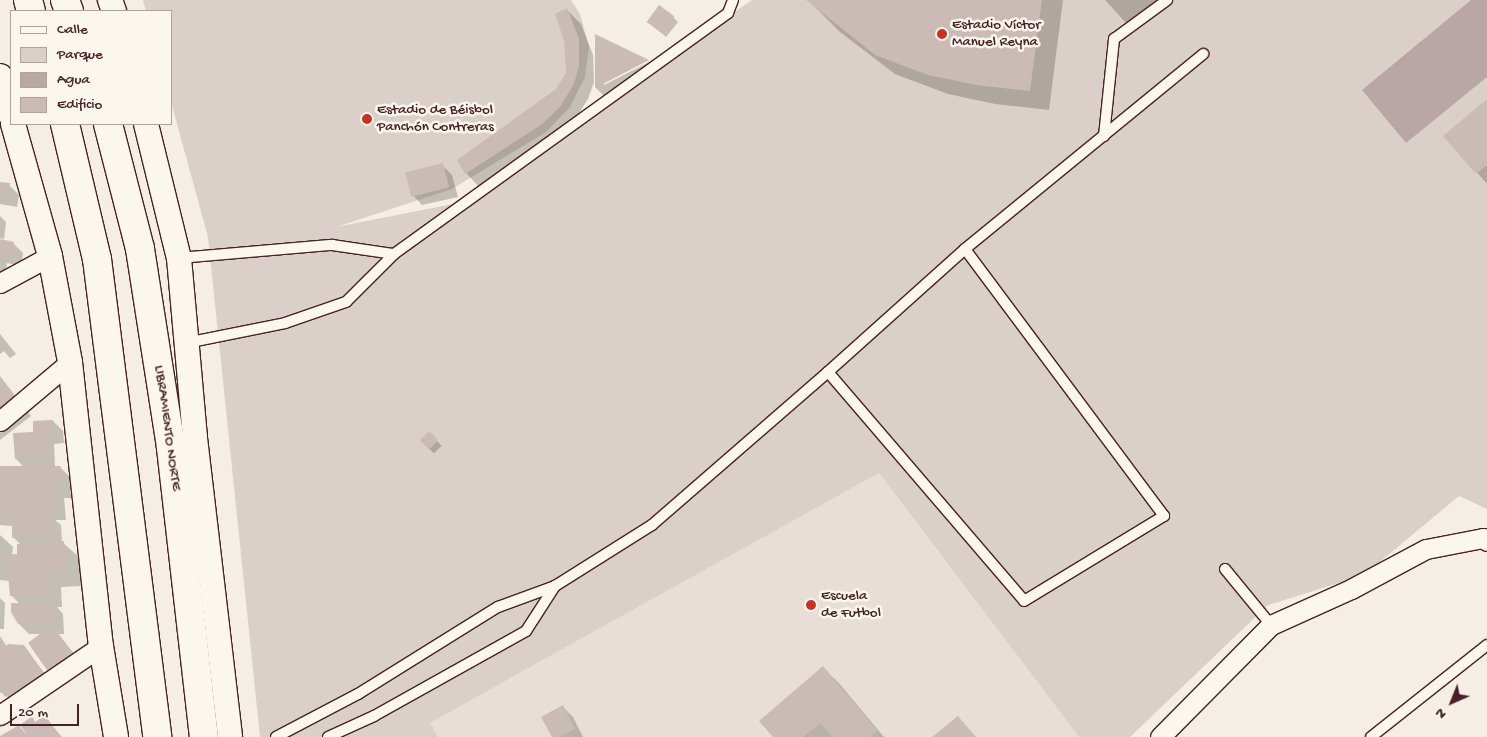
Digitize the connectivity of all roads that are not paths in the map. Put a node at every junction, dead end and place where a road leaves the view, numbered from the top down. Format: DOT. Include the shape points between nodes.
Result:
graph roads {
  1 [pos="733,0"];
  2 [pos="1167,0"];
  3 [pos="1203,54"];
  4 [pos="0,76"];
  5 [pos="10,112"];
  6 [pos="13,125"];
  7 [pos="65,125"];
  8 [pos="108,125"];
  9 [pos="146,125"];
  10 [pos="1104,136"];
  11 [pos="965,250"];
  12 [pos="394,254"];
  13 [pos="50,256"];
  14 [pos="179,258"];
  15 [pos="0,283"];
  16 [pos="186,343"];
  17 [pos="70,362"];
  18 [pos="828,372"];
  19 [pos="0,420"];
  20 [pos="1487,541"];
  21 [pos="1226,569"];
  22 [pos="555,586"];
  23 [pos="1271,626"];
  24 [pos="1487,645"];
  25 [pos="101,646"];
  26 [pos="154,706"];
  27 [pos="0,715"];
  28 [pos="116,737"];
  29 [pos="148,737"];
  30 [pos="157,737"];
  31 [pos="204,737"];
  32 [pos="230,737"];
  33 [pos="276,737"];
  34 [pos="328,737"];
  35 [pos="1160,737"];
  36 [pos="1371,737"];
  1 -- 12 [label="lane" via="728,13"];
  2 -- 10 [label="lane" via="1114,39"];
  3 -- 10 [label="lane"];
  4 -- 5 [label="street"];
  6 -- 13 [label="street"];
  7 -- 26 [label="highway" via="98,259"];
  8 -- 31 [label="highway, LIBRAMIENTO NORTE" via="140,249 172,448"];
  9 -- 14 [label="street, LIBRAMIENTO NORTE"];
  10 -- 11 [label="lane"];
  11 -- 18 [label="lane"];
  11 -- 18 [label="lane" via="1164,516 1024,600"];
  12 -- 14 [label="lane" via="332,244"];
  12 -- 16 [label="lane" via="346,302 285,323"];
  13 -- 15 [label="street"];
  13 -- 17 [label="street"];
  14 -- 16 [label="street, LIBRAMIENTO NORTE"];
  16 -- 32 [label="street, LIBRAMIENTO NORTE"];
  17 -- 19 [label="street"];
  17 -- 25 [label="street"];
  18 -- 22 [label="lane" via="652,525"];
  20 -- 23 [label="street" via="1483,538 1426,549 1352,589"];
  21 -- 23 [label="lane"];
  22 -- 33 [label="lane" via="498,607 358,694"];
  22 -- 34 [label="lane" via="526,631 374,716"];
  23 -- 35 [label="street"];
  24 -- 36 [label="lane"];
  25 -- 27 [label="street"];
  25 -- 28 [label="street"];
  26 -- 29 [label="highway"];
  26 -- 30 [label="highway"];
}
